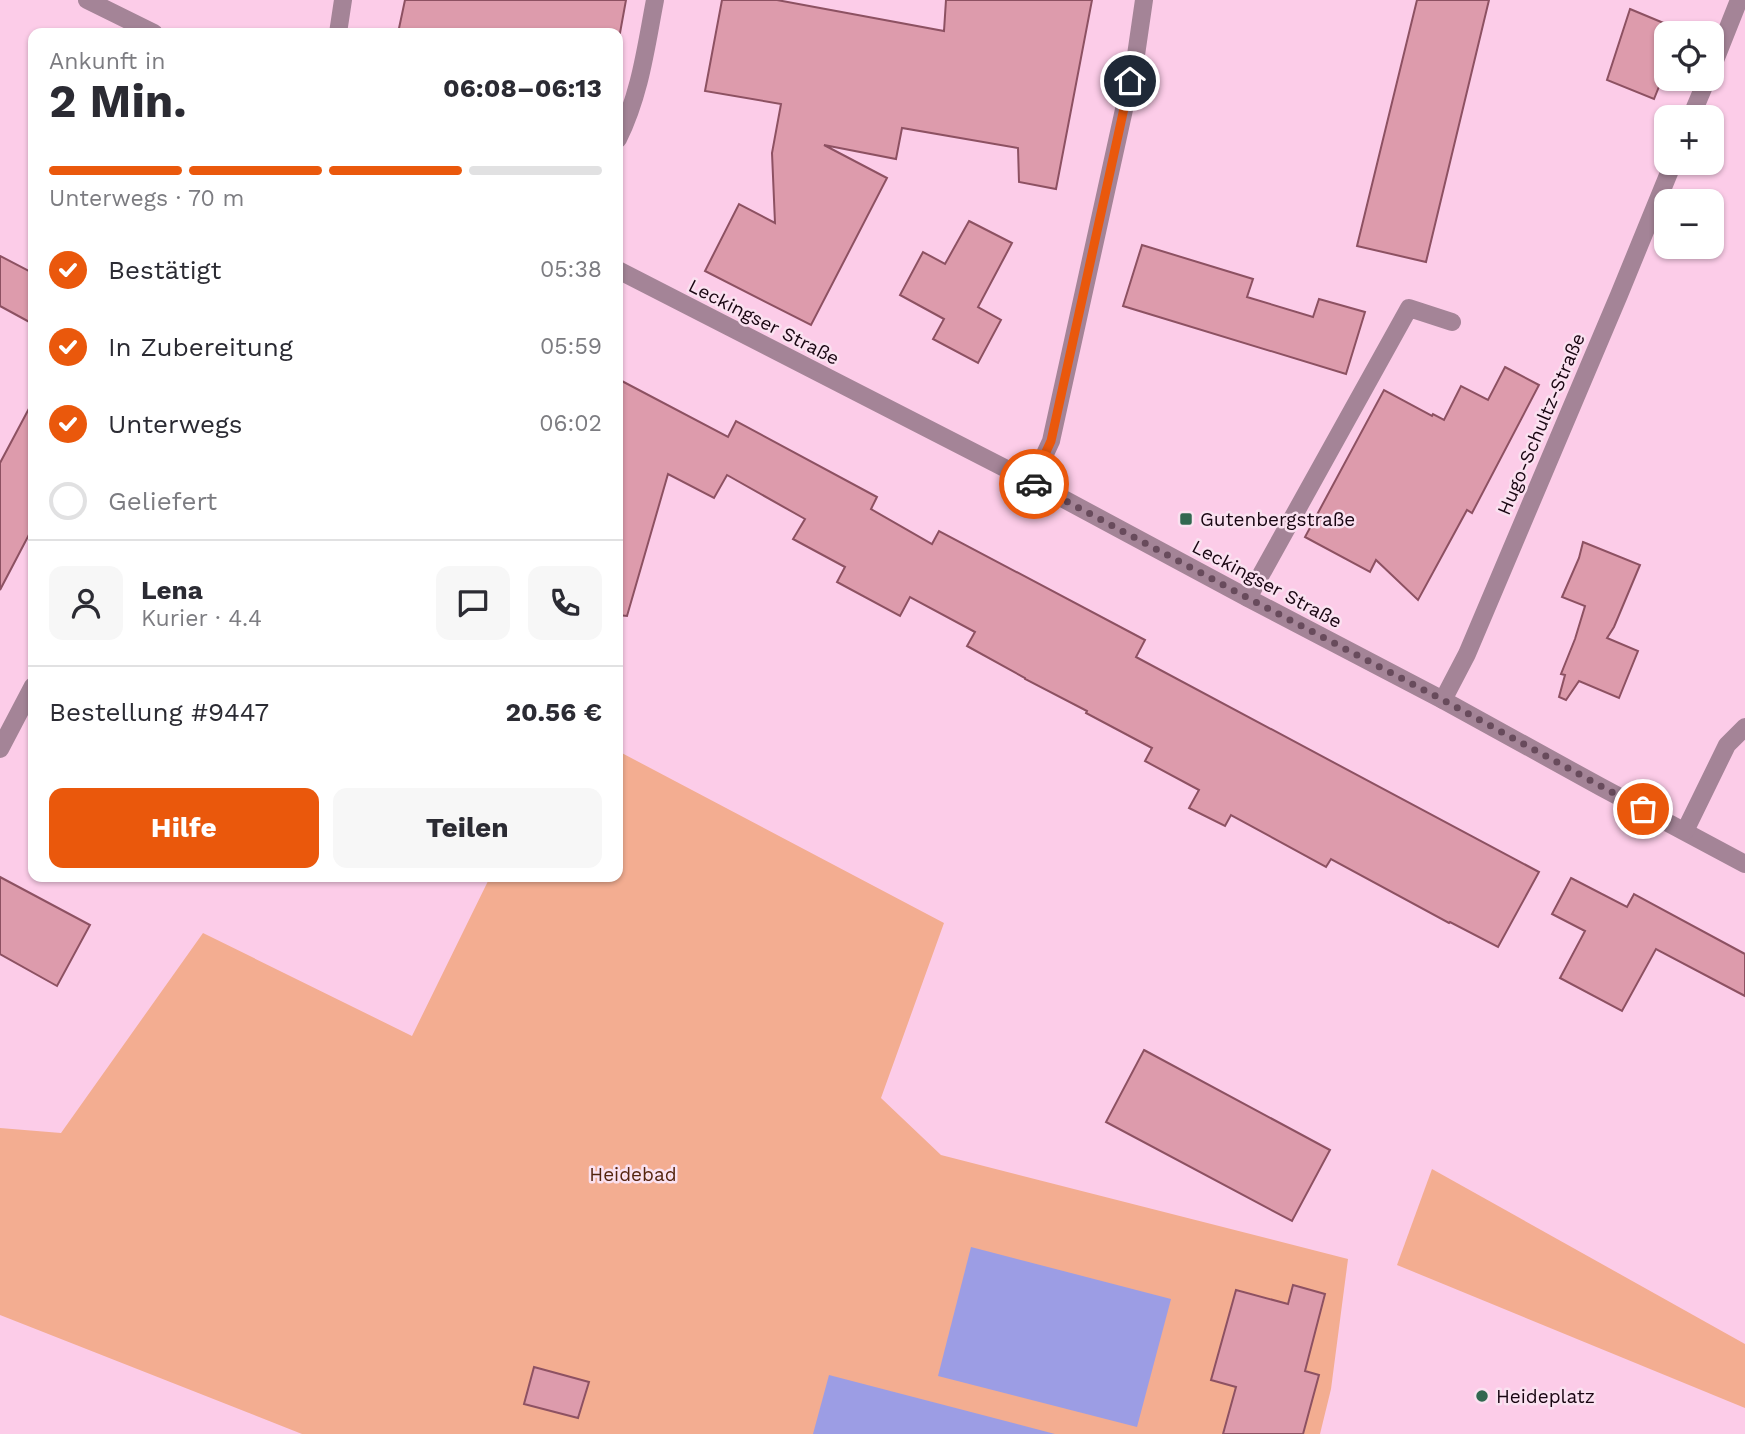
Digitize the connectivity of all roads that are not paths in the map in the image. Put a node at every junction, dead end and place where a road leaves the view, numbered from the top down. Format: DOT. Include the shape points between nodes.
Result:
graph roads {
  1 [pos="87,0"];
  2 [pos="343,0"];
  3 [pos="655,0"];
  4 [pos="1144,0"];
  5 [pos="1739,0"];
  6 [pos="144,28"];
  7 [pos="339,28"];
  8 [pos="1724,38"];
  9 [pos="623,128"];
  10 [pos="1668,175"];
  11 [pos="623,273"];
  12 [pos="1452,322"];
  13 [pos="1032,482"];
  14 [pos="1248,598"];
  15 [pos="28,696"];
  16 [pos="1443,700"];
  17 [pos="1745,727"];
  18 [pos="0,749"];
  19 [pos="1685,831"];
  20 [pos="1745,864"];
  1 -- 6 [label="street"];
  2 -- 7 [label="street"];
  3 -- 9 [label="street" via="639,84"];
  4 -- 13 [label="street" via="1136,55 1051,441"];
  5 -- 8 [label="street"];
  10 -- 16 [label="street, Hugo-Schultz-Straße" via="1467,653"];
  11 -- 13 [label="street, Leckingser Straße"];
  12 -- 14 [label="street" via="1409,308"];
  13 -- 14 [label="street, Leckingser Straße"];
  14 -- 16 [label="street, Leckingser Straße"];
  15 -- 18 [label="street"];
  16 -- 19 [label="street, Leckingser Straße"];
  17 -- 19 [label="street" via="1727,745"];
  19 -- 20 [label="street, Leckingser Straße"];
}
